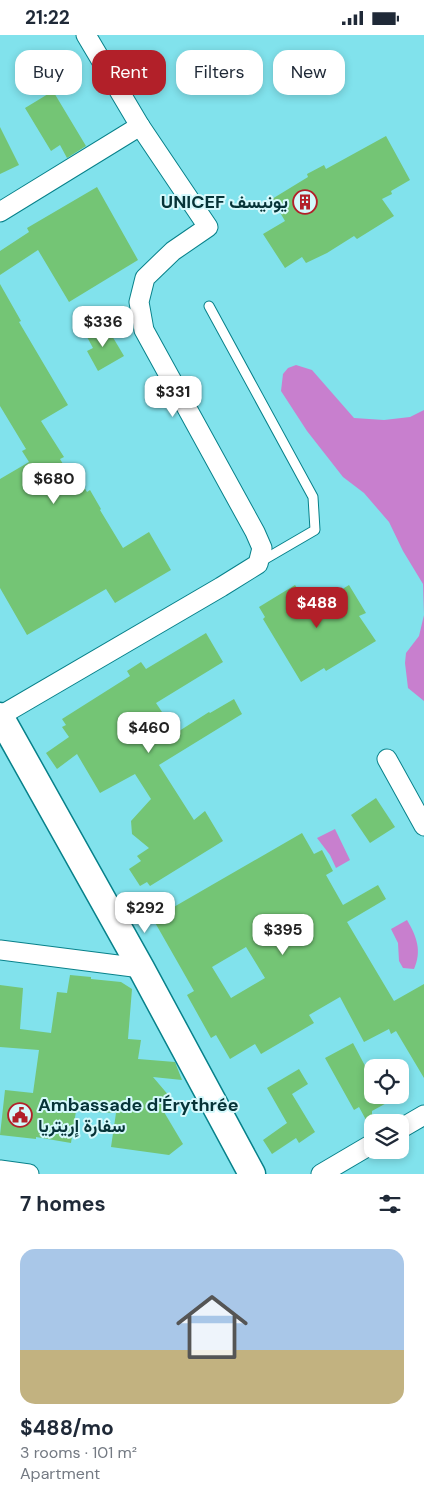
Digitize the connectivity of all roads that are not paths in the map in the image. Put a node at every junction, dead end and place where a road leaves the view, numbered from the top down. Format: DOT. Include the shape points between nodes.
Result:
graph roads {
  1 [pos="86,35"];
  2 [pos="140,126"];
  3 [pos="0,213"];
  4 [pos="210,306"];
  5 [pos="258,564"];
  6 [pos="0,716"];
  7 [pos="387,759"];
  8 [pos="424,826"];
  9 [pos="0,950"];
  10 [pos="141,968"];
  11 [pos="424,1115"];
  12 [pos="409,1124"];
  13 [pos="364,1150"];
  14 [pos="0,1170"];
  15 [pos="29,1174"];
  16 [pos="252,1174"];
  17 [pos="321,1174"];
  1 -- 2 [label="street"];
  2 -- 3 [label="street"];
  2 -- 5 [label="street" via="208,227 173,251 145,278 139,302 144,330 255,532 262,548"];
  4 -- 5 [label="lane" via="313,497 315,531"];
  5 -- 6 [label="street"];
  6 -- 10 [label="street"];
  7 -- 8 [label="street"];
  9 -- 10 [label="street"];
  10 -- 16 [label="street"];
  11 -- 12 [label="street"];
  13 -- 17 [label="street"];
  14 -- 15 [label="street"];
}
